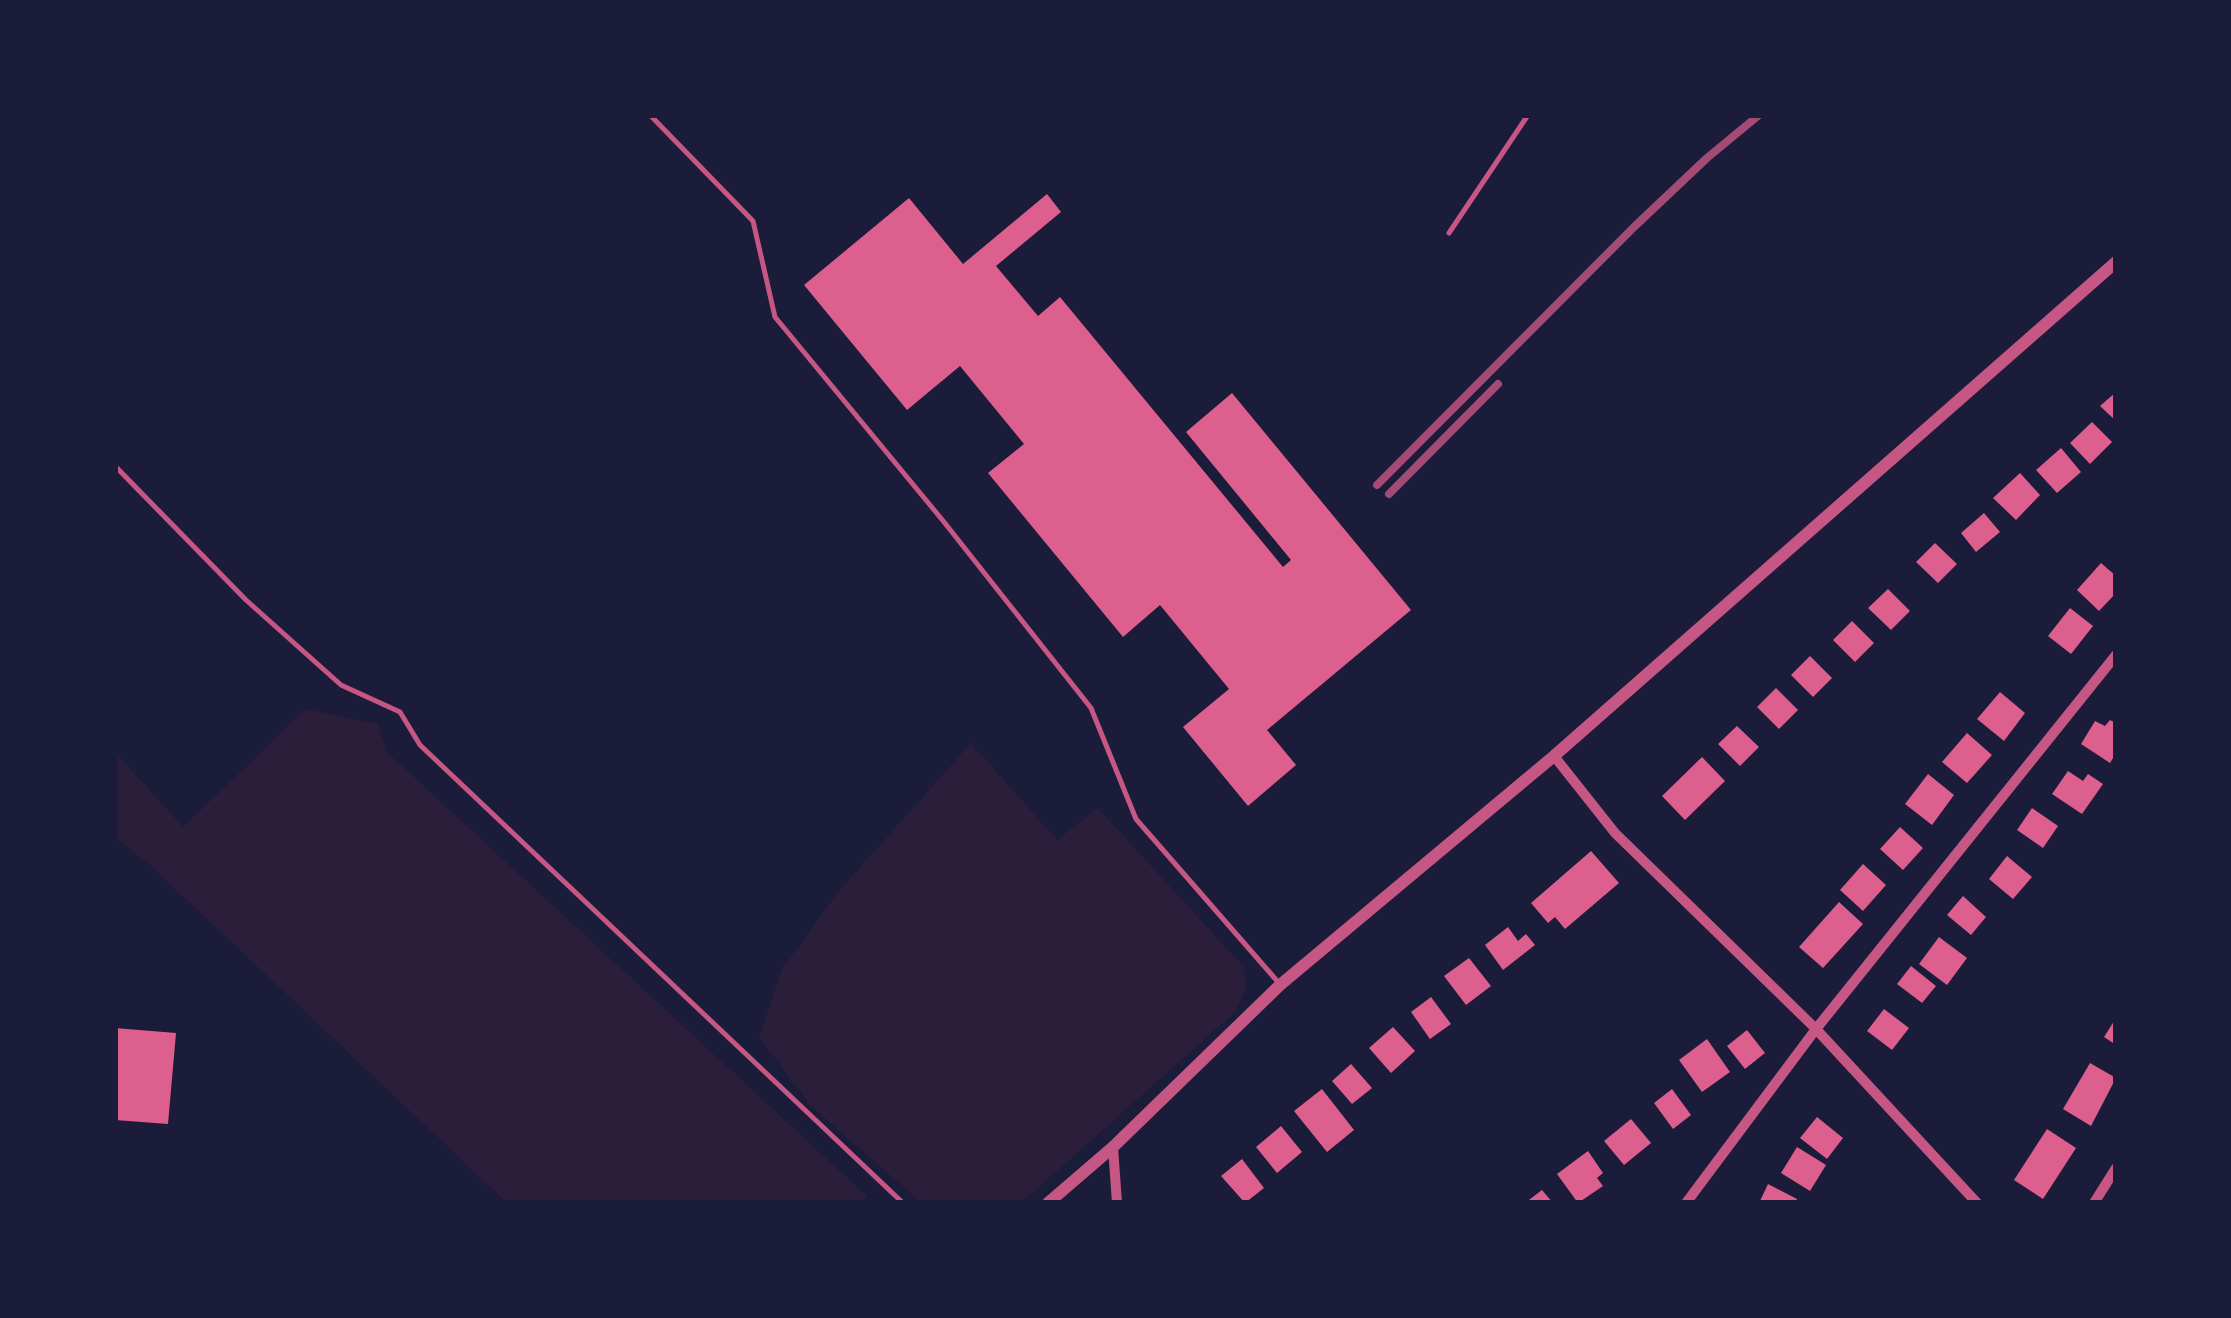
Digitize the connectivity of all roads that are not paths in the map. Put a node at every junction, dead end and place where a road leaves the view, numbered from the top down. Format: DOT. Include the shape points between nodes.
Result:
graph roads {
  1 [pos="650,115"];
  2 [pos="1528,115"];
  3 [pos="1449,233"];
  4 [pos="2116,262"];
  5 [pos="115,466"];
  6 [pos="2116,655"];
  7 [pos="1554,756"];
  8 [pos="1280,984"];
  9 [pos="1816,1028"];
  10 [pos="1113,1147"];
  11 [pos="2116,1168"];
  12 [pos="902,1203"];
  13 [pos="1048,1203"];
  14 [pos="1117,1203"];
  15 [pos="1686,1203"];
  16 [pos="1978,1203"];
  17 [pos="2094,1203"];
  1 -- 8 [label="lane" via="753,221 775,317 1091,708 1136,818"];
  2 -- 3 [label="lane"];
  4 -- 7 [label="street"];
  5 -- 12 [label="lane" via="246,600 341,685 400,712 420,746"];
  6 -- 9 [label="street"];
  7 -- 8 [label="street"];
  7 -- 9 [label="street" via="1616,834"];
  8 -- 10 [label="street"];
  9 -- 15 [label="street"];
  9 -- 16 [label="street"];
  10 -- 13 [label="street"];
  10 -- 14 [label="street"];
  11 -- 17 [label="street"];
}
